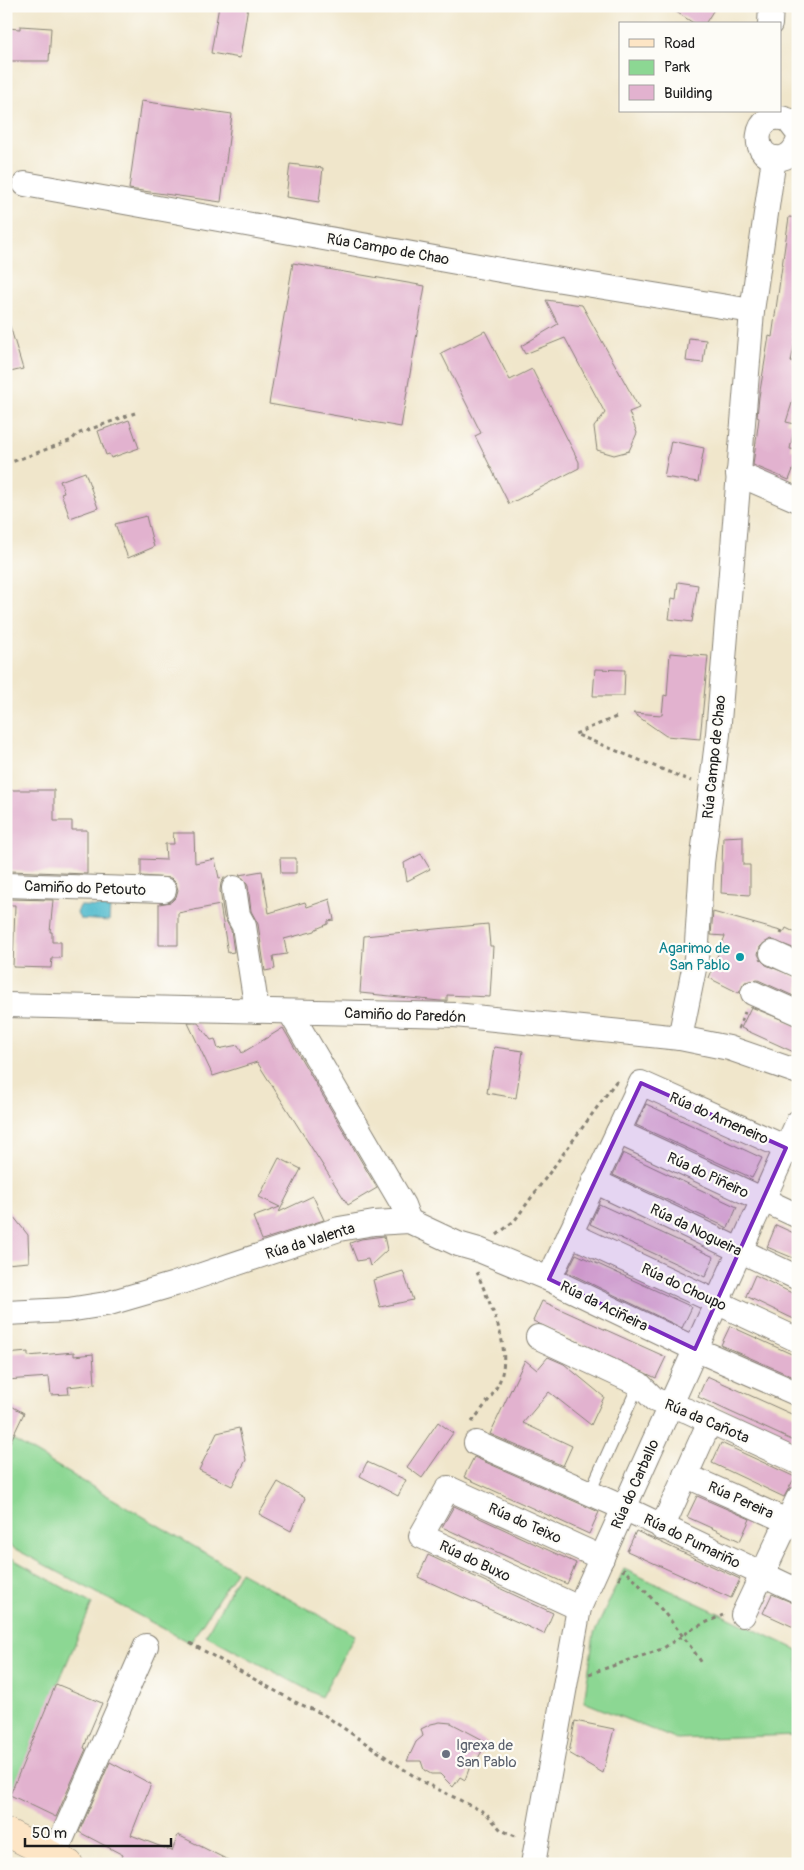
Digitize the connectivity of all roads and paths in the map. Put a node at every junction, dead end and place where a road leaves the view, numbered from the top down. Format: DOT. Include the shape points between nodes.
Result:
graph roads {
  1 [pos="772,6"];
  2 [pos="770,22"];
  3 [pos="770,115"];
  4 [pos="797,143"];
  5 [pos="774,158"];
  6 [pos="25,184"];
  7 [pos="752,311"];
  8 [pos="134,413"];
  9 [pos="6,464"];
  10 [pos="738,474"];
  11 [pos="798,500"];
  12 [pos="616,717"];
  13 [pos="715,765"];
  14 [pos="6,885"];
  15 [pos="234,888"];
  16 [pos="164,890"];
  17 [pos="772,953"];
  18 [pos="798,965"];
  19 [pos="753,994"];
  20 [pos="6,1005"];
  21 [pos="257,1011"];
  22 [pos="290,1012"];
  23 [pos="798,1013"];
  24 [pos="680,1038"];
  25 [pos="798,1072"];
  26 [pos="630,1080"];
  27 [pos="798,1122"];
  28 [pos="618,1132"];
  29 [pos="792,1151"];
  30 [pos="594,1181"];
  31 [pos="762,1201"];
  32 [pos="798,1216"];
  33 [pos="409,1221"];
  34 [pos="570,1234"];
  35 [pos="469,1247"];
  36 [pos="739,1252"];
  37 [pos="798,1278"];
  38 [pos="550,1279"];
  39 [pos="716,1303"];
  40 [pos="6,1312"];
  41 [pos="538,1338"];
  42 [pos="798,1340"];
  43 [pos="695,1349"];
  44 [pos="639,1384"];
  45 [pos="798,1394"];
  46 [pos="670,1406"];
  47 [pos="710,1421"];
  48 [pos="473,1434"];
  49 [pos="798,1462"];
  50 [pos="685,1475"];
  51 [pos="448,1488"];
  52 [pos="589,1494"];
  53 [pos="798,1499"];
  54 [pos="624,1508"];
  55 [pos="793,1523"];
  56 [pos="662,1528"];
  57 [pos="602,1558"];
  58 [pos="762,1575"];
  59 [pos="619,1579"];
  60 [pos="798,1591"];
  61 [pos="580,1608"];
  62 [pos="743,1615"];
  63 [pos="684,1636"];
  64 [pos="190,1643"];
  65 [pos="146,1646"];
  66 [pos="702,1663"];
  67 [pos="589,1674"];
  68 [pos="6,1832"];
  69 [pos="535,1853"];
  70 [pos="62,1860"];
  1 -- 2 [label="street"];
  3 -- 4 [label="street" via="788,120"];
  3 -- 5 [label="street" via="758,140 763,151"];
  4 -- 5 [label="street" via="787,157"];
  5 -- 7 [label="street, Rúa Campo de Chao"];
  6 -- 7 [label="street, Rúa Campo de Chao"];
  7 -- 10 [label="street, Rúa Campo de Chao"];
  8 -- 9 [label="path"];
  10 -- 11 [label="street"];
  10 -- 13 [label="street, Rúa Campo de Chao"];
  12 -- 13 [label="path" via="576,734 698,784"];
  13 -- 24 [label="street, Rúa Campo de Chao" via="702,863 696,959"];
  14 -- 16 [label="street, Camiño do Petouto"];
  15 -- 21 [label="street" via="238,915 244,926"];
  17 -- 18 [label="street"];
  19 -- 23 [label="street"];
  20 -- 21 [label="street, Camiño do Paredón"];
  21 -- 22 [label="street, Camiño do Paredón"];
  22 -- 24 [label="street, Camiño do Paredón" via="455,1015"];
  22 -- 33 [label="street" via="403,1205"];
  24 -- 25 [label="street, Camiño do Paredón" via="730,1048"];
  26 -- 28 [label="street"];
  26 -- 29 [label="street, Rúa do Ameneiro"];
  26 -- 35 [label="path" via="515,1220"];
  27 -- 29 [label="street, Rúa do Carballo"];
  28 -- 30 [label="street"];
  28 -- 31 [label="street, Rúa do Piñeiro"];
  29 -- 31 [label="street, Rúa do Carballo"];
  30 -- 34 [label="street"];
  30 -- 36 [label="street, Rúa da Nogueira"];
  31 -- 32 [label="street, Rúa do Piñeiro"];
  31 -- 36 [label="street, Rúa do Carballo"];
  33 -- 35 [label="street, Rúa da Aciñeira"];
  33 -- 40 [label="street, Rúa da Valenta" via="339,1229 106,1304 68,1310"];
  34 -- 38 [label="street"];
  34 -- 39 [label="street, Rúa do Choupo"];
  35 -- 38 [label="street, Rúa da Aciñeira"];
  35 -- 48 [label="path" via="500,1335 504,1357 500,1380"];
  36 -- 37 [label="street, Rúa da Nogueira"];
  36 -- 39 [label="street, Rúa do Carballo"];
  38 -- 43 [label="street, Rúa da Aciñeira"];
  39 -- 42 [label="street, Rúa do Choupo"];
  39 -- 43 [label="street, Rúa do Carballo"];
  41 -- 44 [label="street, Rúa da Cañota"];
  43 -- 45 [label="street, Rúa da Aciñeira"];
  43 -- 46 [label="street, Rúa do Carballo"];
  44 -- 46 [label="street, Rúa da Cañota" via="655,1400"];
  44 -- 52 [label="lane"];
  46 -- 47 [label="street, Rúa da Cañota"];
  46 -- 54 [label="street, Rúa do Carballo"];
  47 -- 49 [label="street, Rúa da Cañota"];
  47 -- 50 [label="street"];
  48 -- 52 [label="street, Rúa do Pumariño"];
  50 -- 55 [label="street, Rúa Pereira"];
  50 -- 56 [label="street"];
  51 -- 57 [label="street, Rúa do Teixo"];
  51 -- 61 [label="street, Rúa do Buxo" via="421,1536"];
  52 -- 54 [label="street, Rúa do Pumariño"];
  53 -- 55 [label="street"];
  54 -- 56 [label="street, Rúa do Pumariño"];
  54 -- 57 [label="street, Rúa do Carballo"];
  55 -- 58 [label="street"];
  56 -- 58 [label="street, Rúa do Pumariño"];
  57 -- 61 [label="street, Rúa do Carballo"];
  58 -- 60 [label="street, Rúa do Pumariño"];
  58 -- 62 [label="street"];
  59 -- 63 [label="path" via="624,1569"];
  61 -- 69 [label="street, Rúa do Carballo"];
  62 -- 63 [label="path" via="733,1610"];
  63 -- 66 [label="path"];
  63 -- 67 [label="path" via="662,1649"];
  64 -- 69 [label="path" via="323,1714 421,1781 486,1813 501,1830"];
  65 -- 70 [label="street"];
  68 -- 70 [label="main road"];
}
